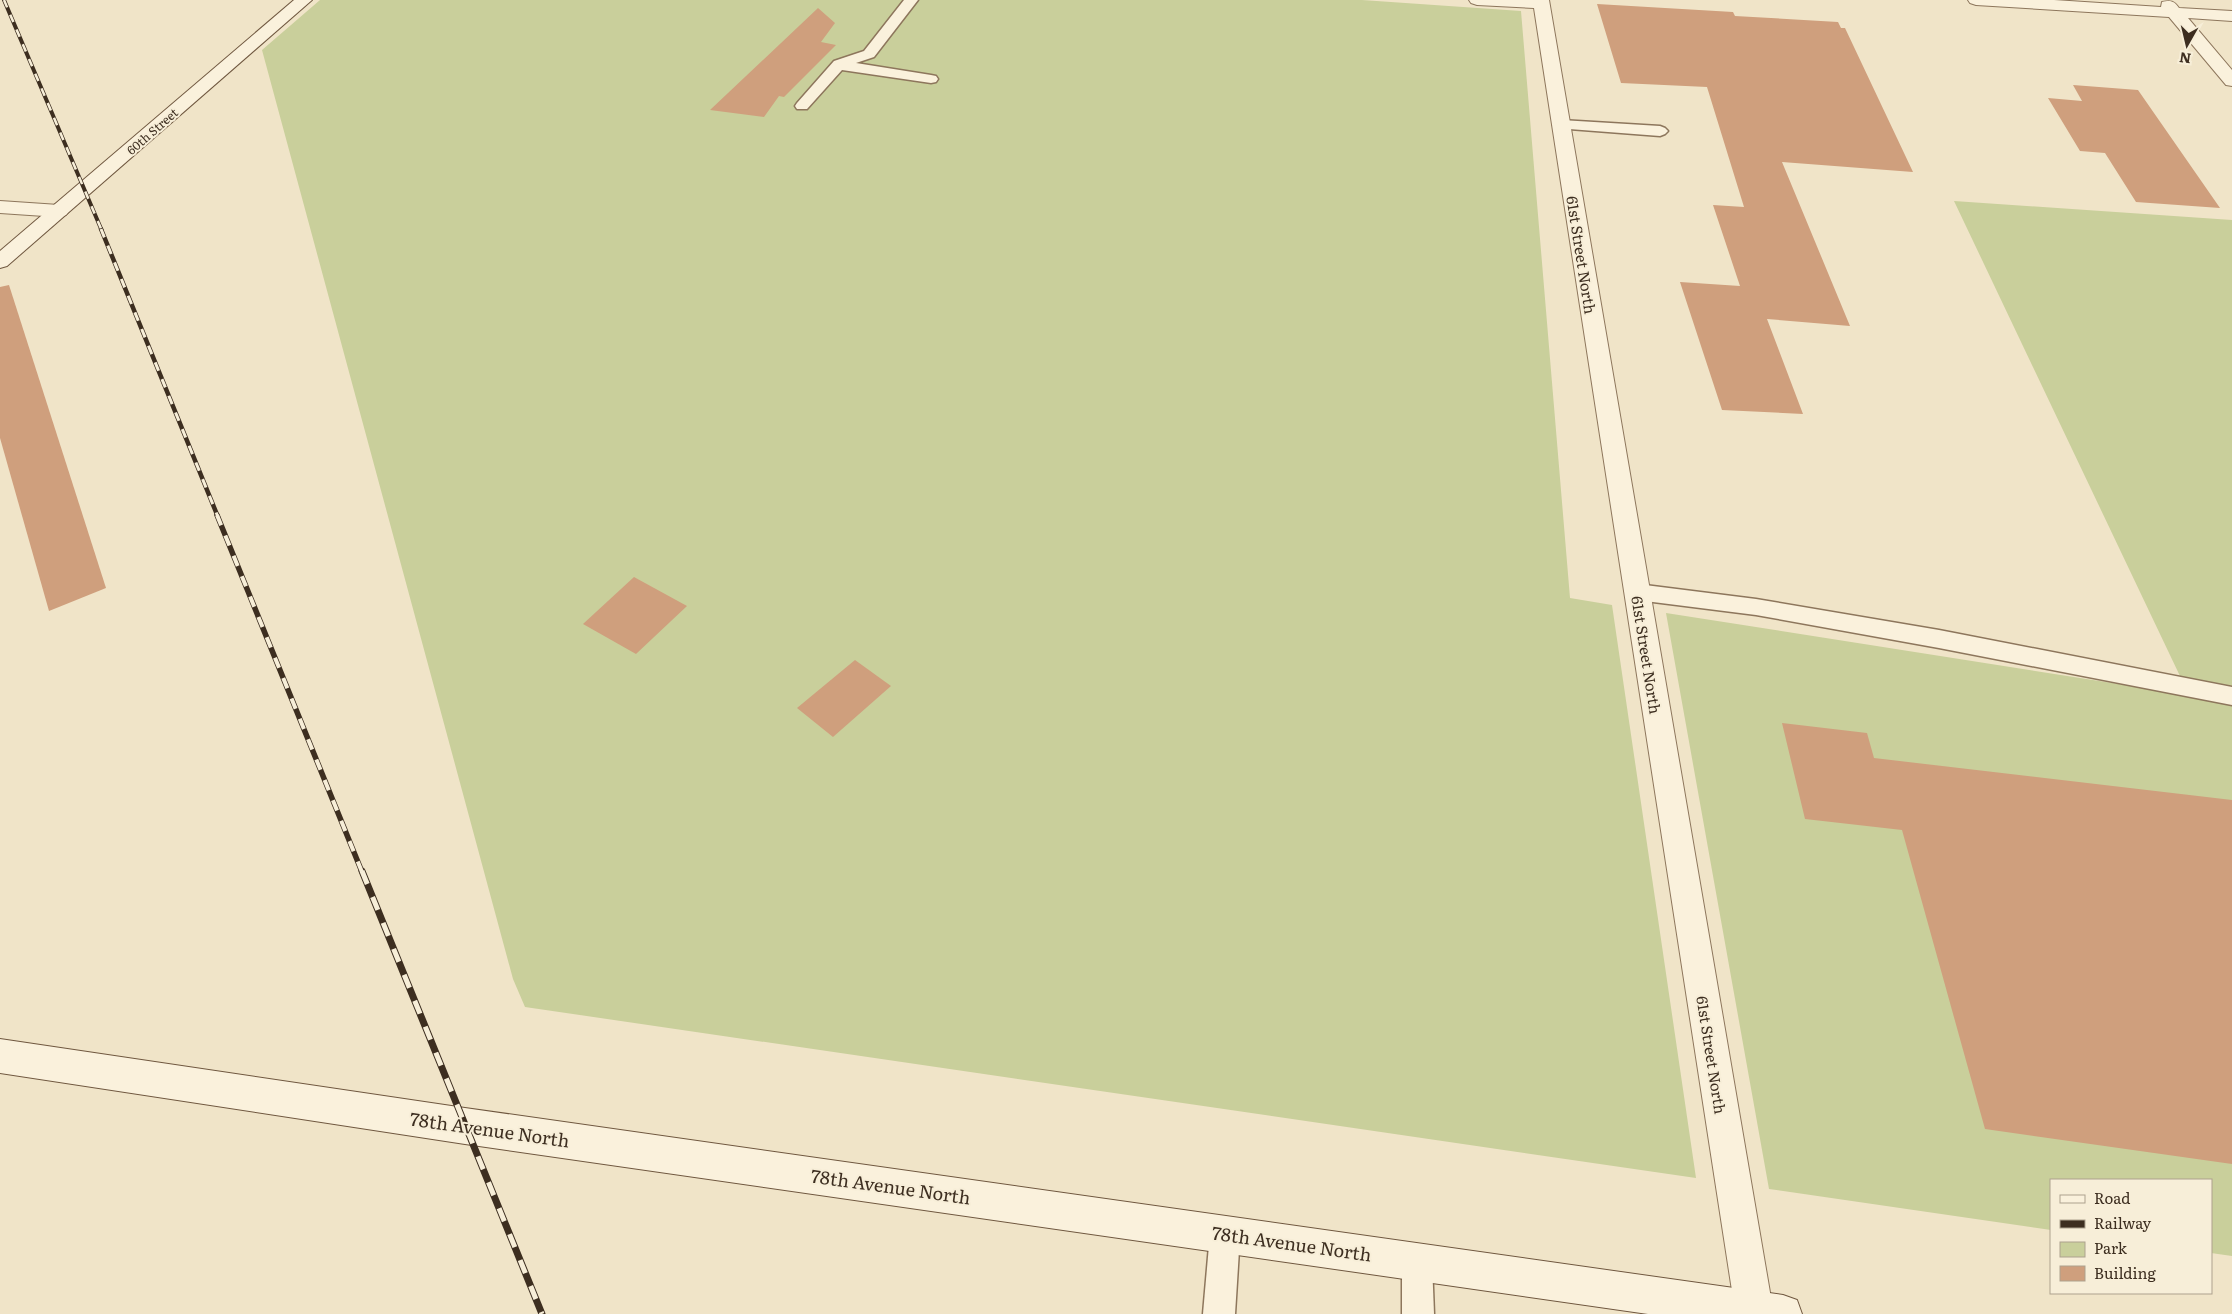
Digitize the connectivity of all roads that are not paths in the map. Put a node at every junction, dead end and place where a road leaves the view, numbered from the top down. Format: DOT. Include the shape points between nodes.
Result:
graph roads {
  1 [pos="304,0"];
  2 [pos="911,0"];
  3 [pos="1476,0"];
  4 [pos="1976,0"];
  5 [pos="1541,2"];
  6 [pos="2169,6"];
  7 [pos="2232,16"];
  8 [pos="839,64"];
  9 [pos="931,79"];
  10 [pos="2232,81"];
  11 [pos="802,106"];
  12 [pos="1561,125"];
  13 [pos="1660,131"];
  14 [pos="0,207"];
  15 [pos="59,211"];
  16 [pos="0,262"];
  17 [pos="1637,592"];
  18 [pos="2232,696"];
  19 [pos="0,1056"];
  20 [pos="1225,1234"];
  21 [pos="1417,1262"];
  22 [pos="1764,1313"];
  23 [pos="1219,1314"];
  24 [pos="1418,1314"];
  1 -- 15 [label="street, 60th Street"];
  2 -- 8 [label="lane" via="869,54"];
  3 -- 5 [label="street"];
  4 -- 6 [label="street"];
  5 -- 12 [label="street, 61st Street North"];
  6 -- 7 [label="street"];
  6 -- 10 [label="street"];
  8 -- 9 [label="lane"];
  8 -- 11 [label="lane"];
  12 -- 13 [label="lane"];
  12 -- 17 [label="street, 61st Street North"];
  14 -- 15 [label="street"];
  15 -- 16 [label="street, 60th Street"];
  17 -- 18 [label="lane" via="1756,607"];
  17 -- 22 [label="street, 61st Street North"];
  19 -- 20 [label="street, 78th Avenue North"];
  20 -- 21 [label="street, 78th Avenue North"];
  20 -- 23 [label="lane"];
  21 -- 22 [label="street, 78th Avenue North"];
  21 -- 24 [label="lane"];
}
